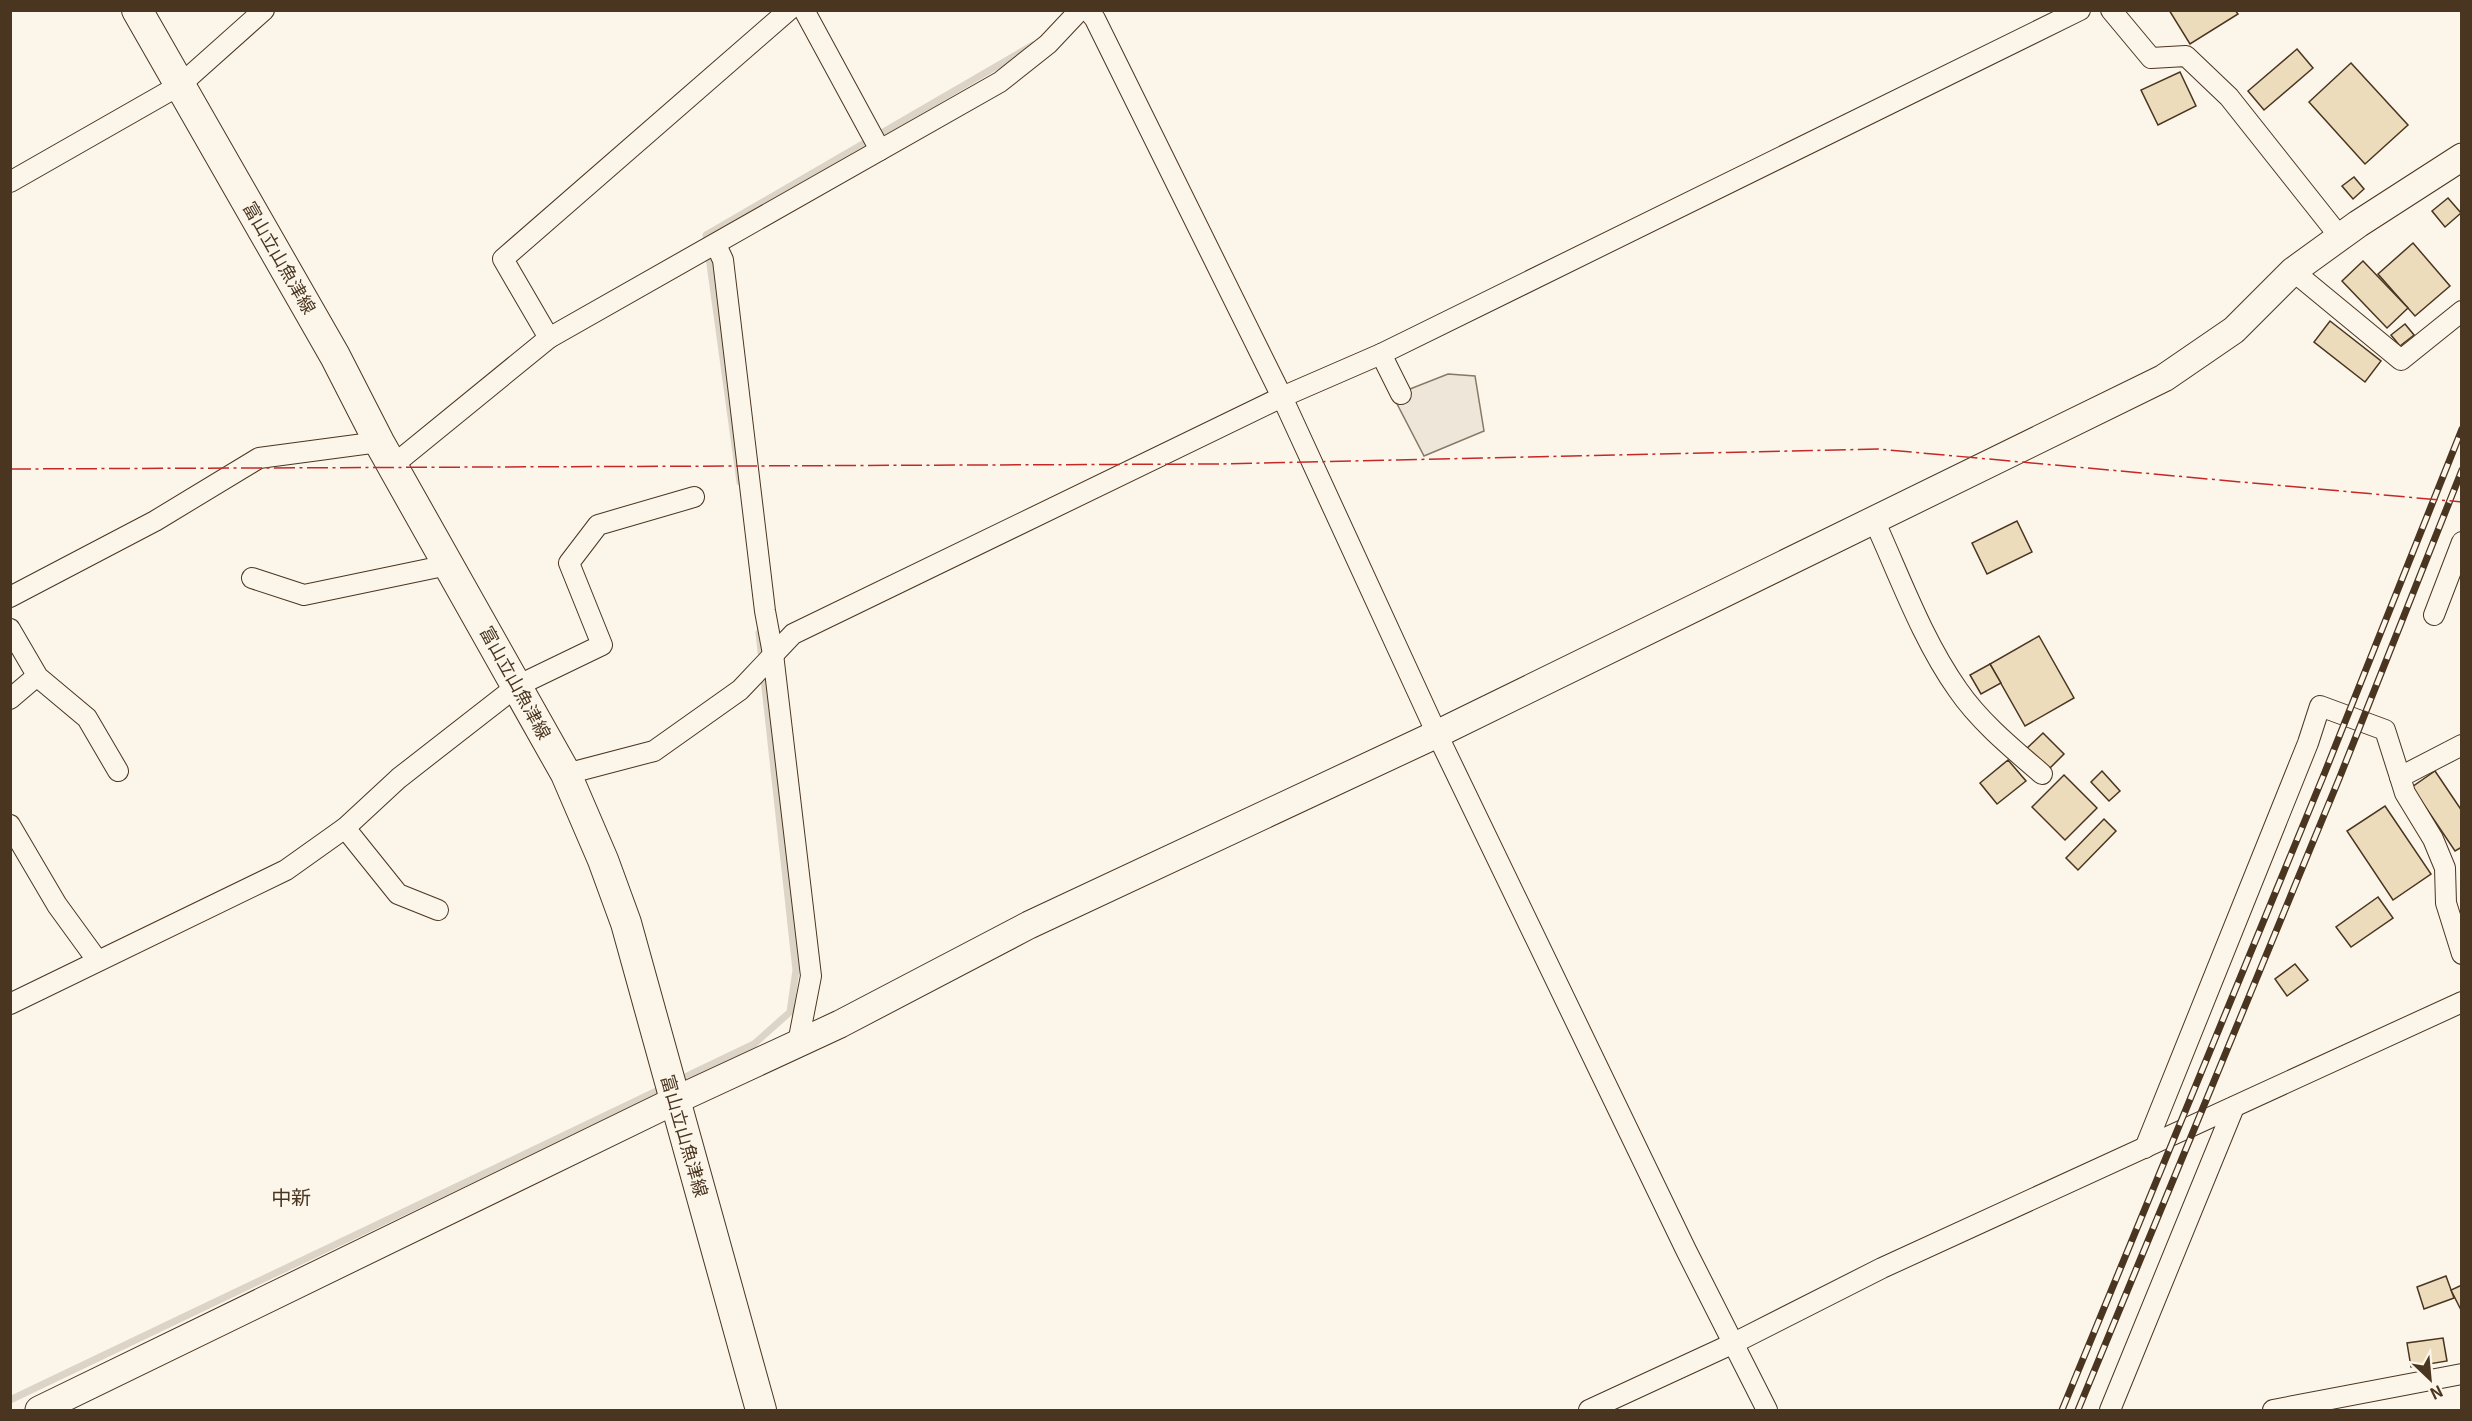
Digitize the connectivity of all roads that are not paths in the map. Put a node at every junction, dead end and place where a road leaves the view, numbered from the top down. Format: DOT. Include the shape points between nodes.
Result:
graph roads {
  1 [pos="137,10"];
  2 [pos="264,10"];
  3 [pos="789,10"];
  4 [pos="804,10"];
  5 [pos="1080,10"];
  6 [pos="1088,10"];
  7 [pos="2080,10"];
  8 [pos="2111,10"];
  9 [pos="2052,17"];
  10 [pos="180,85"];
  11 [pos="880,150"];
  12 [pos="2462,157"];
  13 [pos="10,182"];
  14 [pos="2340,237"];
  15 [pos="716,244"];
  16 [pos="2294,271"];
  17 [pos="2462,311"];
  18 [pos="549,338"];
  19 [pos="1381,354"];
  20 [pos="1401,394"];
  21 [pos="1282,397"];
  22 [pos="385,454"];
  23 [pos="694,496"];
  24 [pos="1874,520"];
  25 [pos="2462,542"];
  26 [pos="448,565"];
  27 [pos="252,578"];
  28 [pos="10,597"];
  29 [pos="2434,615"];
  30 [pos="10,628"];
  31 [pos="773,654"];
  32 [pos="37,676"];
  33 [pos="517,686"];
  34 [pos="10,699"];
  35 [pos="1437,734"];
  36 [pos="2462,745"];
  37 [pos="118,771"];
  38 [pos="566,774"];
  39 [pos="2042,774"];
  40 [pos="2400,777"];
  41 [pos="10,825"];
  42 [pos="345,828"];
  43 [pos="438,910"];
  44 [pos="2462,954"];
  45 [pos="98,960"];
  46 [pos="2462,1002"];
  47 [pos="10,1004"];
  48 [pos="798,1043"];
  49 [pos="674,1101"];
  50 [pos="2234,1107"];
  51 [pos="2145,1148"];
  52 [pos="1734,1343"];
  53 [pos="2462,1374"];
  54 [pos="39,1410"];
  55 [pos="761,1410"];
  56 [pos="1589,1410"];
  57 [pos="1767,1410"];
  58 [pos="2110,1410"];
  59 [pos="2273,1410"];
  1 -- 10 [label="main road, 富山立山魚津線"];
  2 -- 10 [label="street"];
  3 -- 18 [label="street" via="503,259"];
  4 -- 11 [label="street"];
  5 -- 11 [label="street" via="1048,45 1000,82"];
  6 -- 21 [label="street"];
  7 -- 9 [label="street"];
  8 -- 14 [label="street" via="2151,58 2186,56 2229,97"];
  9 -- 19 [label="street"];
  10 -- 13 [label="street"];
  10 -- 22 [label="main road, 富山立山魚津線" via="335,356"];
  11 -- 15 [label="street"];
  12 -- 14 [label="street"];
  14 -- 16 [label="street"];
  15 -- 18 [label="street"];
  15 -- 31 [label="street" via="723,260"];
  16 -- 17 [label="street" via="2401,360"];
  16 -- 24 [label="street" via="2235,330 2164,378"];
  18 -- 22 [label="street"];
  19 -- 20 [label="street"];
  19 -- 21 [label="street"];
  21 -- 31 [label="street" via="793,634"];
  21 -- 35 [label="street"];
  22 -- 26 [label="main road, 富山立山魚津線"];
  22 -- 28 [label="street" via="259,458 155,521"];
  23 -- 33 [label="street" via="598,525 569,563 602,645"];
  24 -- 35 [label="street"];
  24 -- 39 [label="street" via="1939,661 1954,684 2003,740"];
  25 -- 29 [label="street"];
  26 -- 27 [label="street" via="304,595"];
  26 -- 33 [label="main road, 富山立山魚津線"];
  30 -- 32 [label="street"];
  31 -- 38 [label="street" via="740,690 654,751"];
  31 -- 48 [label="street" via="811,976"];
  32 -- 34 [label="street"];
  32 -- 37 [label="street" via="87,718"];
  33 -- 38 [label="main road, 富山立山魚津線"];
  33 -- 42 [label="street" via="399,778"];
  35 -- 48 [label="street" via="1029,925"];
  35 -- 52 [label="street"];
  36 -- 40 [label="street"];
  38 -- 49 [label="main road, 富山立山魚津線" via="626,923"];
  40 -- 44 [label="street" via="2445,868 2446,903"];
  40 -- 51 [label="street" via="2385,730 2320,706"];
  41 -- 45 [label="street" via="57,905"];
  42 -- 43 [label="street" via="398,894"];
  42 -- 45 [label="street" via="286,870"];
  45 -- 47 [label="street"];
  46 -- 50 [label="street"];
  48 -- 49 [label="street"];
  49 -- 54 [label="street"];
  49 -- 55 [label="main road, 富山立山魚津線"];
  50 -- 51 [label="street"];
  50 -- 58 [label="street"];
  51 -- 52 [label="street" via="1882,1268"];
  52 -- 56 [label="street"];
  52 -- 57 [label="street"];
  53 -- 59 [label="street"];
}
